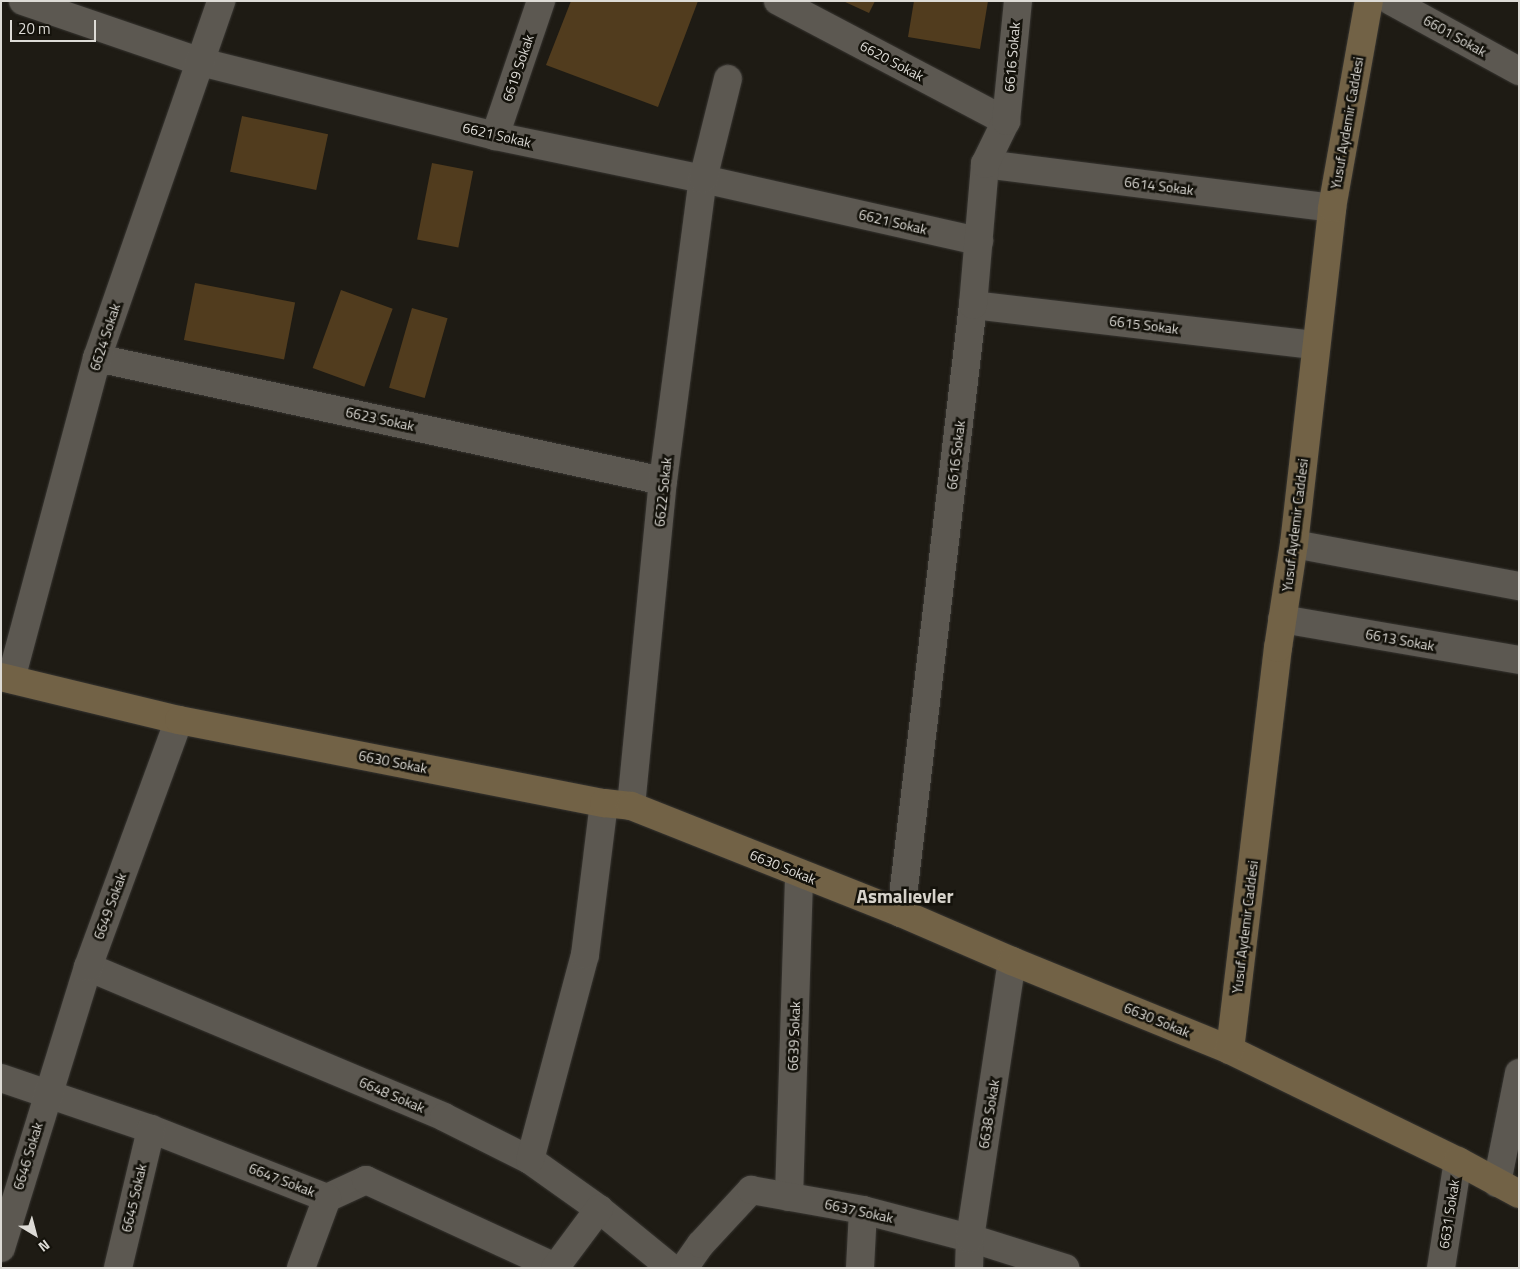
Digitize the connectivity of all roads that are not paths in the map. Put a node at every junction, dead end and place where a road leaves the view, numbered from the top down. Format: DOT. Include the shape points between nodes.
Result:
graph roads {
  1 [pos="23,1"];
  2 [pos="221,1"];
  3 [pos="541,1"];
  4 [pos="778,1"];
  5 [pos="1018,1"];
  6 [pos="1370,1"];
  7 [pos="1391,1"];
  8 [pos="201,62"];
  9 [pos="1519,71"];
  10 [pos="728,79"];
  11 [pos="1006,121"];
  12 [pos="495,136"];
  13 [pos="985,164"];
  14 [pos="703,179"];
  15 [pos="1332,208"];
  16 [pos="979,241"];
  17 [pos="973,305"];
  18 [pos="1315,345"];
  19 [pos="97,358"];
  20 [pos="663,480"];
  21 [pos="1294,544"];
  22 [pos="1519,586"];
  23 [pos="1282,619"];
  24 [pos="1519,660"];
  25 [pos="6,678"];
  26 [pos="179,720"];
  27 [pos="618,804"];
  28 [pos="799,874"];
  29 [pos="901,913"];
  30 [pos="1012,962"];
  31 [pos="88,967"];
  32 [pos="1230,1050"];
  33 [pos="1519,1073"];
  34 [pos="1,1078"];
  35 [pos="47,1093"];
  36 [pos="151,1129"];
  37 [pos="530,1160"];
  38 [pos="1458,1161"];
  39 [pos="1508,1188"];
  40 [pos="789,1197"];
  41 [pos="327,1198"];
  42 [pos="599,1209"];
  43 [pos="863,1210"];
  44 [pos="970,1238"];
  45 [pos="1,1248"];
  46 [pos="555,1267"];
  47 [pos="118,1268"];
  48 [pos="300,1268"];
  49 [pos="671,1268"];
  50 [pos="684,1268"];
  51 [pos="860,1268"];
  52 [pos="969,1268"];
  53 [pos="1065,1268"];
  54 [pos="1441,1268"];
  1 -- 8 [label="street, 6621 Sokak"];
  2 -- 8 [label="street, 6624 Sokak"];
  3 -- 12 [label="street, 6619 Sokak"];
  4 -- 11 [label="street, 6620 Sokak"];
  5 -- 11 [label="street, 6616 Sokak"];
  6 -- 15 [label="street, Yusuf Aydemir Caddesi"];
  7 -- 9 [label="street, 6601 Sokak"];
  8 -- 12 [label="street, 6621 Sokak"];
  8 -- 19 [label="street, 6624 Sokak"];
  10 -- 14 [label="street, 6622 Sokak"];
  11 -- 13 [label="street, 6616 Sokak"];
  12 -- 14 [label="street, 6621 Sokak"];
  13 -- 15 [label="street, 6614 Sokak"];
  13 -- 16 [label="street, 6616 Sokak"];
  14 -- 16 [label="street, 6621 Sokak"];
  14 -- 20 [label="street, 6622 Sokak"];
  15 -- 18 [label="street, Yusuf Aydemir Caddesi"];
  16 -- 17 [label="street, 6616 Sokak"];
  17 -- 18 [label="street, 6615 Sokak"];
  17 -- 29 [label="street, 6616 Sokak"];
  18 -- 21 [label="street, Yusuf Aydemir Caddesi"];
  19 -- 20 [label="street, 6623 Sokak"];
  19 -- 25 [label="street, 6624 Sokak"];
  20 -- 27 [label="street, 6622 Sokak"];
  21 -- 22 [label="street"];
  21 -- 23 [label="street, Yusuf Aydemir Caddesi"];
  23 -- 24 [label="street, 6613 Sokak"];
  23 -- 32 [label="street, Yusuf Aydemir Caddesi"];
  25 -- 26 [label="street, 6630 Sokak"];
  26 -- 27 [label="street, 6630 Sokak"];
  26 -- 31 [label="street, 6649 Sokak"];
  27 -- 28 [label="street, 6630 Sokak"];
  27 -- 37 [label="street, 6622 Sokak" via="584,955"];
  28 -- 29 [label="street, 6630 Sokak"];
  28 -- 40 [label="street, 6639 Sokak"];
  29 -- 30 [label="street, 6630 Sokak"];
  30 -- 32 [label="street, 6630 Sokak"];
  30 -- 44 [label="street, 6638 Sokak"];
  31 -- 35 [label="street, 6649 Sokak"];
  31 -- 37 [label="street, 6648 Sokak" via="444,1117"];
  32 -- 38 [label="street, 6630 Sokak"];
  33 -- 39 [label="street"];
  34 -- 35 [label="street, 6647 Sokak"];
  35 -- 36 [label="street, 6647 Sokak"];
  35 -- 45 [label="street, 6646 Sokak"];
  36 -- 41 [label="street, 6647 Sokak"];
  36 -- 47 [label="street, 6645 Sokak"];
  37 -- 42 [label="street, 6648 Sokak"];
  38 -- 39 [label="street, 6630 Sokak"];
  38 -- 54 [label="street, 6631 Sokak"];
  40 -- 43 [label="street, 6637 Sokak"];
  40 -- 50 [label="street, 6637 Sokak" via="751,1190 701,1244"];
  41 -- 46 [label="street, 6647 Sokak" via="366,1180"];
  41 -- 48 [label="street"];
  42 -- 46 [label="street"];
  42 -- 49 [label="street, 6648 Sokak"];
  43 -- 44 [label="street, 6637 Sokak"];
  43 -- 51 [label="street"];
  44 -- 52 [label="street, 6638 Sokak"];
  44 -- 53 [label="street, 6637 Sokak"];
}
